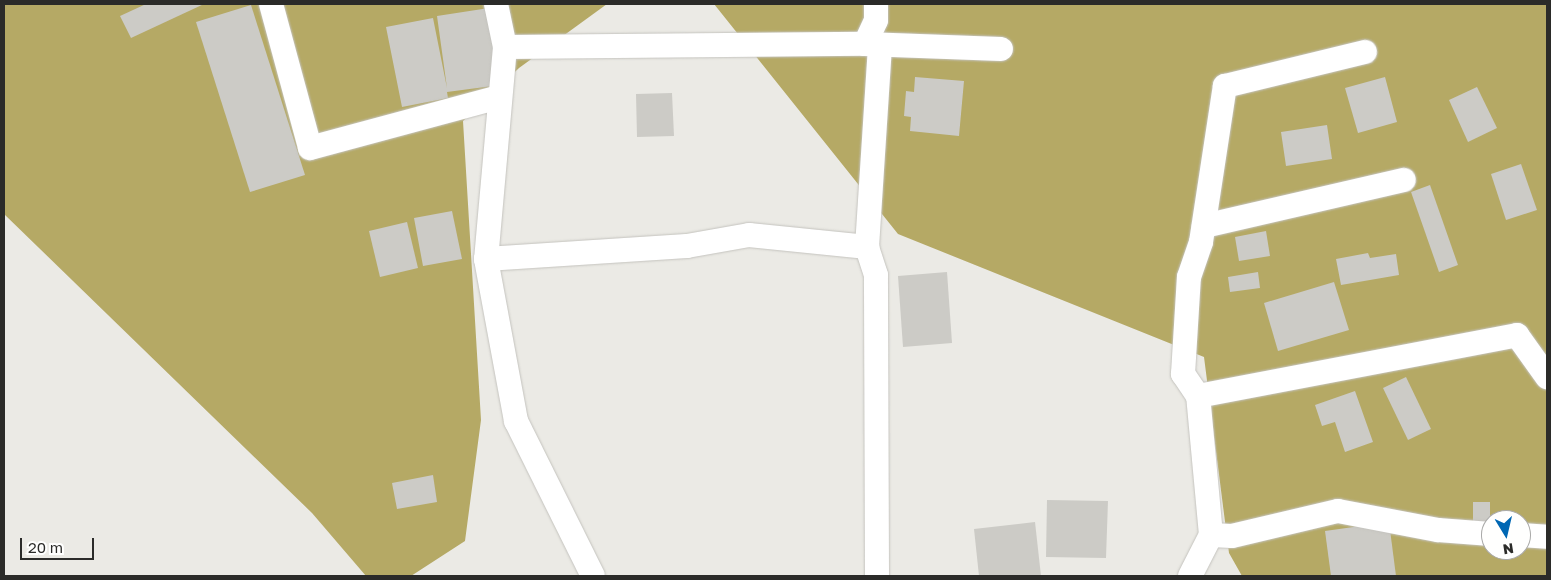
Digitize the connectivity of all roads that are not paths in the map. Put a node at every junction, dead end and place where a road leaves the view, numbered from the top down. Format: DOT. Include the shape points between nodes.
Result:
graph roads {
  1 [pos="271,4"];
  2 [pos="496,4"];
  3 [pos="876,4"];
  4 [pos="872,44"];
  5 [pos="505,47"];
  6 [pos="1001,49"];
  7 [pos="1365,52"];
  8 [pos="499,97"];
  9 [pos="1404,180"];
  10 [pos="1204,226"];
  11 [pos="867,248"];
  12 [pos="486,259"];
  13 [pos="1547,377"];
  14 [pos="1198,396"];
  15 [pos="1481,533"];
  16 [pos="1211,535"];
  17 [pos="1531,536"];
  18 [pos="1547,537"];
  19 [pos="593,576"];
  20 [pos="877,576"];
  21 [pos="1189,576"];
  1 -- 8 [label="street" via="310,148"];
  2 -- 5 [label="street"];
  3 -- 4 [label="street"];
  4 -- 5 [label="street"];
  4 -- 6 [label="street"];
  4 -- 11 [label="street"];
  5 -- 8 [label="street"];
  7 -- 10 [label="street" via="1225,86"];
  8 -- 12 [label="street"];
  9 -- 10 [label="street"];
  10 -- 14 [label="street" via="1189,277 1183,374"];
  11 -- 12 [label="street" via="749,235 687,246"];
  11 -- 20 [label="street" via="876,275"];
  12 -- 19 [label="street" via="516,421"];
  13 -- 14 [label="street" via="1517,334"];
  14 -- 16 [label="street"];
  15 -- 16 [label="street" via="1438,530 1338,511 1232,536"];
  16 -- 21 [label="street"];
  17 -- 18 [label="street"];
}
